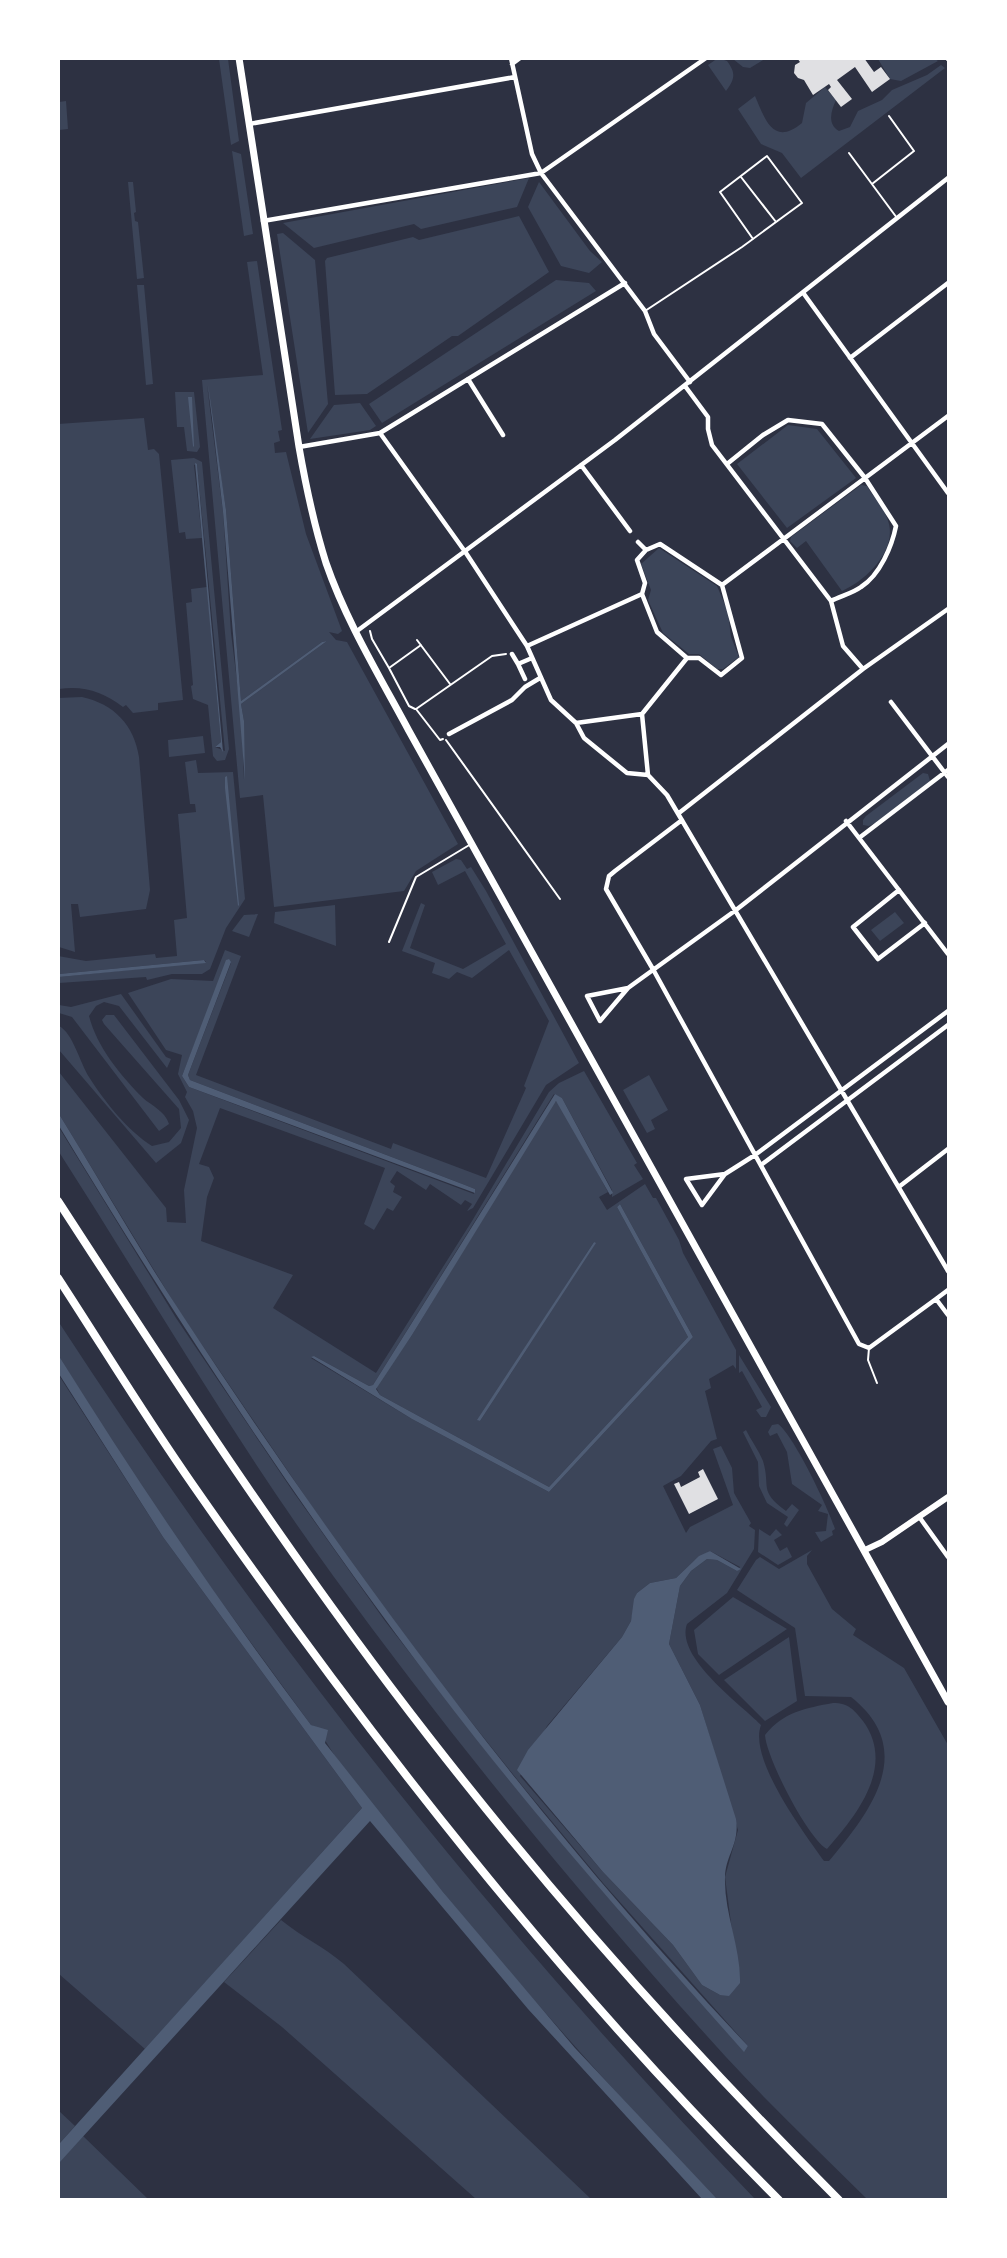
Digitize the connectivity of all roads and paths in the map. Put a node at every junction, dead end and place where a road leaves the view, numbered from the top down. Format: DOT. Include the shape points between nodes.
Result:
graph roads {
  1 [pos="239,58"];
  2 [pos="520,58"];
  3 [pos="706,58"];
  4 [pos="511,61"];
  5 [pos="515,77"];
  6 [pos="889,116"];
  7 [pos="249,124"];
  8 [pos="849,153"];
  9 [pos="541,173"];
  10 [pos="741,176"];
  11 [pos="948,178"];
  12 [pos="872,184"];
  13 [pos="898,219"];
  14 [pos="263,221"];
  15 [pos="776,222"];
  16 [pos="753,239"];
  17 [pos="625,283"];
  18 [pos="948,283"];
  19 [pos="804,294"];
  20 [pos="645,311"];
  21 [pos="850,358"];
  22 [pos="468,380"];
  23 [pos="688,384"];
  24 [pos="948,416"];
  25 [pos="380,433"];
  26 [pos="503,435"];
  27 [pos="910,443"];
  28 [pos="299,447"];
  29 [pos="727,464"];
  30 [pos="580,465"];
  31 [pos="865,478"];
  32 [pos="948,493"];
  33 [pos="630,531"];
  34 [pos="783,539"];
  35 [pos="638,542"];
  36 [pos="646,550"];
  37 [pos="466,553"];
  38 [pos="722,585"];
  39 [pos="642,594"];
  40 [pos="831,601"];
  41 [pos="948,609"];
  42 [pos="368,623"];
  43 [pos="357,631"];
  44 [pos="417,640"];
  45 [pos="421,645"];
  46 [pos="527,646"];
  47 [pos="512,654"];
  48 [pos="532,658"];
  49 [pos="687,658"];
  50 [pos="518,664"];
  51 [pos="389,668"];
  52 [pos="863,669"];
  53 [pos="540,678"];
  54 [pos="525,679"];
  55 [pos="450,684"];
  56 [pos="891,702"];
  57 [pos="416,709"];
  58 [pos="642,714"];
  59 [pos="576,723"];
  60 [pos="447,736"];
  61 [pos="948,744"];
  62 [pos="932,756"];
  63 [pos="947,774"];
  64 [pos="648,775"];
  65 [pos="679,813"];
  66 [pos="682,820"];
  67 [pos="846,821"];
  68 [pos="860,838"];
  69 [pos="471,844"];
  70 [pos="899,890"];
  71 [pos="560,899"];
  72 [pos="736,910"];
  73 [pos="925,923"];
  74 [pos="389,942"];
  75 [pos="948,954"];
  76 [pos="654,971"];
  77 [pos="628,988"];
  78 [pos="948,1011"];
  79 [pos="948,1025"];
  80 [pos="843,1091"];
  81 [pos="848,1100"];
  82 [pos="948,1149"];
  83 [pos="755,1155"];
  84 [pos="760,1165"];
  85 [pos="725,1174"];
  86 [pos="900,1186"];
  87 [pos="58,1201"];
  88 [pos="948,1271"];
  89 [pos="58,1278"];
  90 [pos="948,1290"];
  91 [pos="936,1299"];
  92 [pos="948,1315"];
  93 [pos="869,1348"];
  94 [pos="877,1383"];
  95 [pos="948,1497"];
  96 [pos="920,1518"];
  97 [pos="865,1550"];
  98 [pos="948,1557"];
  99 [pos="948,1702"];
  100 [pos="779,2199"];
  101 [pos="839,2199"];
  1 -- 7 [label="main road"];
  2 -- 4 [label="street"];
  3 -- 9 [label="street"];
  4 -- 5 [label="street"];
  5 -- 7 [label="street"];
  5 -- 9 [label="street" via="532,154"];
  6 -- 12 [label="lane" via="914,151"];
  7 -- 14 [label="main road"];
  8 -- 12 [label="lane"];
  9 -- 14 [label="street"];
  9 -- 17 [label="street"];
  10 -- 15 [label="lane"];
  10 -- 15 [label="lane" via="767,156 802,203"];
  10 -- 16 [label="lane" via="720,192"];
  11 -- 13 [label="street"];
  12 -- 13 [label="lane"];
  13 -- 19 [label="street"];
  14 -- 28 [label="main road"];
  15 -- 16 [label="lane"];
  16 -- 20 [label="lane"];
  17 -- 20 [label="street"];
  17 -- 22 [label="street"];
  18 -- 21 [label="street"];
  19 -- 21 [label="street"];
  19 -- 23 [label="street"];
  20 -- 23 [label="street" via="654,334"];
  21 -- 27 [label="street"];
  22 -- 25 [label="street"];
  22 -- 26 [label="street"];
  23 -- 29 [label="street" via="708,417 712,445"];
  23 -- 30 [label="street"];
  24 -- 27 [label="street"];
  25 -- 28 [label="street"];
  25 -- 37 [label="street"];
  27 -- 31 [label="street"];
  27 -- 32 [label="street"];
  28 -- 43 [label="main road" via="327,565"];
  29 -- 31 [label="street" via="788,420 822,424"];
  29 -- 34 [label="street"];
  30 -- 33 [label="street"];
  30 -- 37 [label="street"];
  31 -- 34 [label="street"];
  31 -- 40 [label="street" via="896,526 893,541 873,576"];
  34 -- 38 [label="street"];
  34 -- 40 [label="street"];
  35 -- 36 [label="street"];
  36 -- 38 [label="street" via="660,544"];
  36 -- 39 [label="street" via="637,560 645,583"];
  37 -- 42 [label="street"];
  37 -- 46 [label="street"];
  38 -- 49 [label="street" via="742,658 721,675 699,658"];
  39 -- 46 [label="street"];
  39 -- 49 [label="street" via="657,632"];
  40 -- 52 [label="street" via="843,646"];
  41 -- 52 [label="street"];
  42 -- 43 [label="street"];
  42 -- 51 [label="path" via="372,639"];
  43 -- 69 [label="main road"];
  44 -- 45 [label="path"];
  45 -- 51 [label="path"];
  45 -- 55 [label="path"];
  46 -- 48 [label="street"];
  47 -- 50 [label="street"];
  47 -- 55 [label="path" via="492,656"];
  48 -- 50 [label="street"];
  48 -- 53 [label="street"];
  49 -- 58 [label="street"];
  50 -- 54 [label="street"];
  51 -- 57 [label="path" via="409,706"];
  52 -- 65 [label="street"];
  53 -- 59 [label="street" via="551,700"];
  53 -- 60 [label="street" via="512,700"];
  55 -- 57 [label="path"];
  56 -- 62 [label="street"];
  57 -- 60 [label="path" via="440,740"];
  58 -- 59 [label="street"];
  58 -- 64 [label="street"];
  59 -- 64 [label="street" via="584,738 627,773"];
  60 -- 71 [label="path"];
  61 -- 62 [label="street"];
  62 -- 63 [label="street"];
  62 -- 67 [label="street"];
  63 -- 68 [label="street"];
  64 -- 65 [label="street"];
  65 -- 66 [label="street"];
  66 -- 72 [label="street"];
  66 -- 76 [label="street" via="609,876 606,890"];
  67 -- 68 [label="street"];
  67 -- 72 [label="street"];
  68 -- 70 [label="street"];
  69 -- 74 [label="lane" via="416,877"];
  69 -- 97 [label="main road"];
  70 -- 73 [label="street"];
  70 -- 73 [label="street" via="853,927 878,959"];
  72 -- 76 [label="street"];
  72 -- 80 [label="street"];
  73 -- 75 [label="street"];
  76 -- 77 [label="street"];
  76 -- 83 [label="street"];
  77 -- 77 [label="street" via="614,1005 600,1022 587,996"];
  78 -- 80 [label="street"];
  79 -- 81 [label="street"];
  80 -- 81 [label="street"];
  80 -- 83 [label="street"];
  81 -- 84 [label="street"];
  81 -- 86 [label="street"];
  82 -- 86 [label="street"];
  83 -- 84 [label="street"];
  83 -- 85 [label="street"];
  84 -- 93 [label="street" via="859,1344"];
  85 -- 85 [label="street" via="702,1205 686,1179"];
  86 -- 88 [label="street"];
  87 -- 101 [label="highway" via="273,1525 427,1735 591,1934 716,2073"];
  89 -- 100 [label="highway" via="192,1483 406,1776 608,2018"];
  90 -- 91 [label="street"];
  91 -- 92 [label="street"];
  91 -- 93 [label="street"];
  93 -- 94 [label="lane" via="868,1360"];
  95 -- 96 [label="street"];
  96 -- 97 [label="street"];
  96 -- 98 [label="street"];
  97 -- 99 [label="main road"];
}
